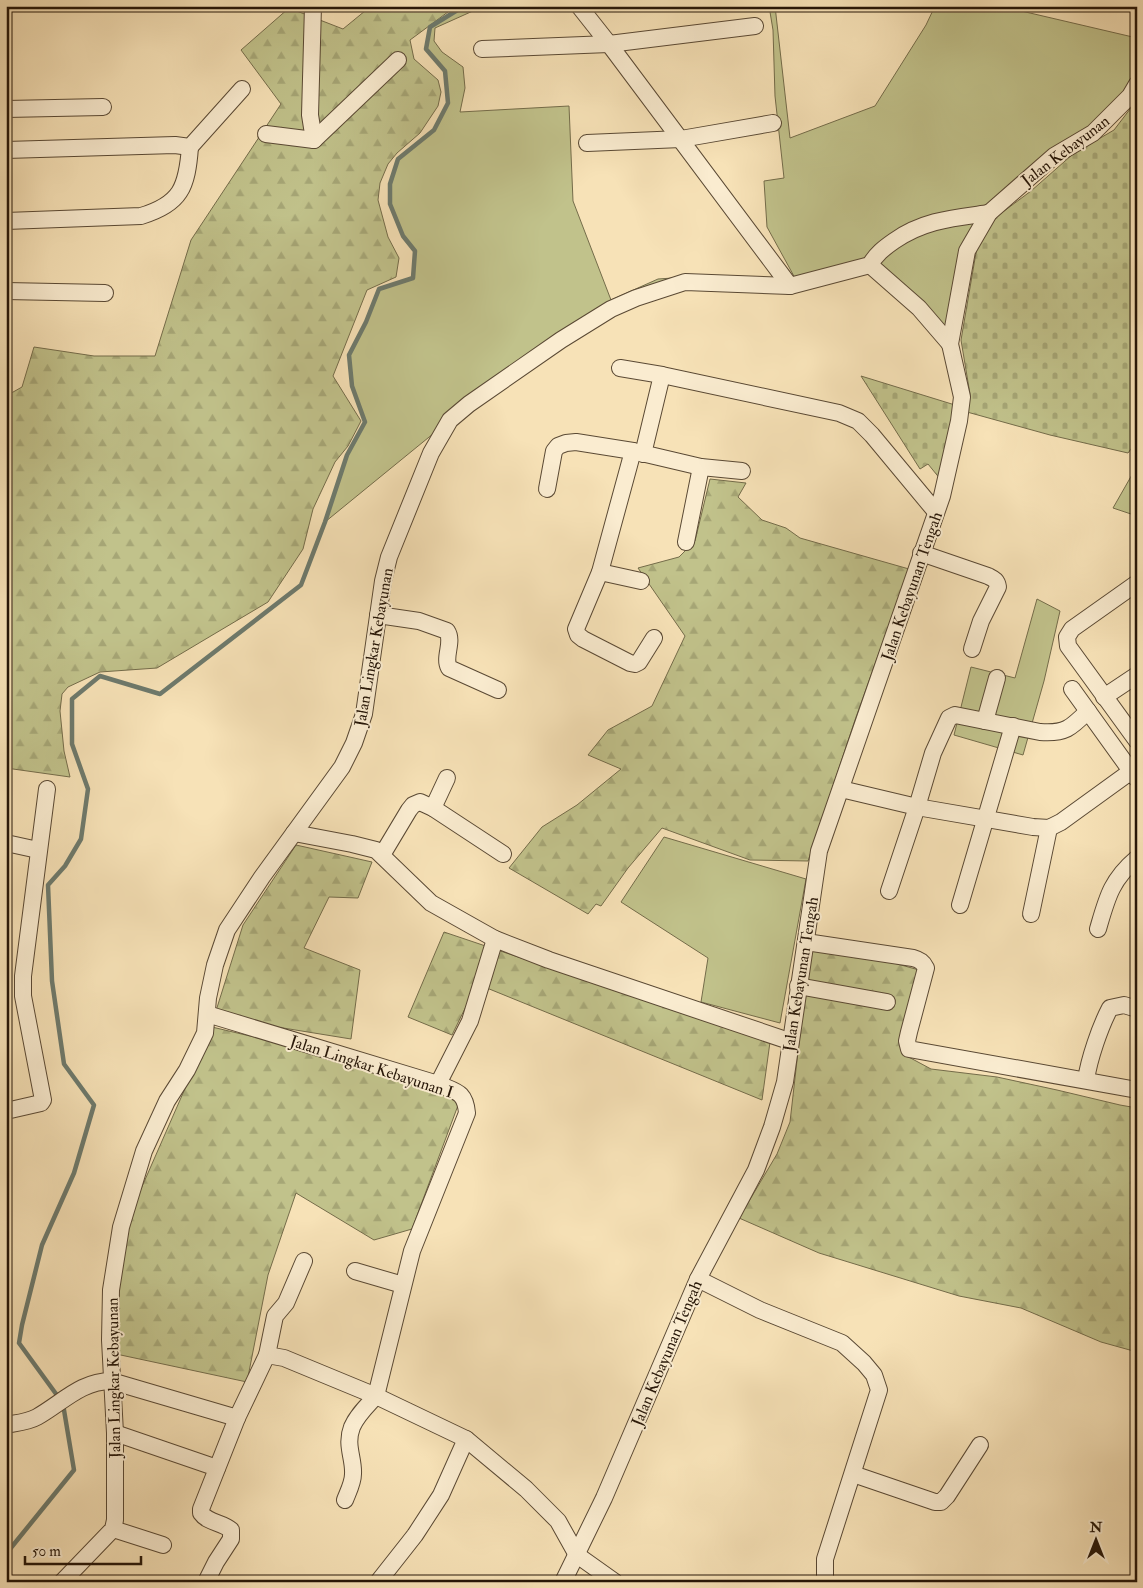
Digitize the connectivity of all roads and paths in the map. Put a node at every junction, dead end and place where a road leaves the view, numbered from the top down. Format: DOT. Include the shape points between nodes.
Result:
graph roads {
  1 [pos="313,6"];
  2 [pos="579,6"];
  3 [pos="755,26"];
  4 [pos="609,44"];
  5 [pos="482,49"];
  6 [pos="398,60"];
  7 [pos="1137,84"];
  8 [pos="242,89"];
  9 [pos="103,108"];
  10 [pos="6,109"];
  11 [pos="772,123"];
  12 [pos="266,134"];
  13 [pos="680,139"];
  14 [pos="314,140"];
  15 [pos="587,143"];
  16 [pos="190,148"];
  17 [pos="6,150"];
  18 [pos="989,213"];
  19 [pos="6,221"];
  20 [pos="870,265"];
  21 [pos="790,286"];
  22 [pos="6,291"];
  23 [pos="105,293"];
  24 [pos="950,344"];
  25 [pos="620,368"];
  26 [pos="662,375"];
  27 [pos="638,453"];
  28 [pos="701,466"];
  29 [pos="742,471"];
  30 [pos="547,489"];
  31 [pos="936,512"];
  32 [pos="686,542"];
  33 [pos="921,553"];
  34 [pos="600,572"];
  35 [pos="641,581"];
  36 [pos="1137,583"];
  37 [pos="378,615"];
  38 [pos="654,638"];
  39 [pos="972,649"];
  40 [pos="1137,675"];
  41 [pos="998,678"];
  42 [pos="1072,689"];
  43 [pos="498,690"];
  44 [pos="1104,697"];
  45 [pos="1088,711"];
  46 [pos="985,721"];
  47 [pos="1013,726"];
  48 [pos="1137,741"];
  49 [pos="1135,772"];
  50 [pos="447,778"];
  51 [pos="47,789"];
  52 [pos="841,789"];
  53 [pos="917,807"];
  54 [pos="433,808"];
  55 [pos="986,819"];
  56 [pos="1049,828"];
  57 [pos="294,833"];
  58 [pos="6,843"];
  59 [pos="38,850"];
  60 [pos="503,854"];
  61 [pos="382,855"];
  62 [pos="1137,858"];
  63 [pos="889,891"];
  64 [pos="960,905"];
  65 [pos="1031,914"];
  66 [pos="1098,929"];
  67 [pos="495,939"];
  68 [pos="806,942"];
  69 [pos="798,986"];
  70 [pos="887,1002"];
  71 [pos="1137,1009"];
  72 [pos="207,1014"];
  73 [pos="789,1041"];
  74 [pos="1086,1080"];
  75 [pos="438,1084"];
  76 [pos="1137,1090"];
  77 [pos="6,1111"];
  78 [pos="304,1261"];
  79 [pos="355,1272"];
  80 [pos="698,1279"];
  81 [pos="403,1285"];
  82 [pos="267,1355"];
  83 [pos="111,1381"];
  84 [pos="376,1396"];
  85 [pos="236,1418"];
  86 [pos="6,1425"];
  87 [pos="115,1433"];
  88 [pos="466,1439"];
  89 [pos="980,1445"];
  90 [pos="217,1468"];
  91 [pos="853,1474"];
  92 [pos="345,1500"];
  93 [pos="113,1529"];
  94 [pos="163,1545"];
  95 [pos="577,1555"];
  96 [pos="62,1582"];
  97 [pos="206,1582"];
  98 [pos="378,1582"];
  99 [pos="563,1582"];
  100 [pos="615,1582"];
  101 [pos="826,1582"];
  1 -- 14 [label="street" via="310,115"];
  2 -- 4 [label="street"];
  3 -- 4 [label="street"];
  4 -- 5 [label="street"];
  4 -- 13 [label="street"];
  6 -- 14 [label="street"];
  7 -- 18 [label="street, Jalan Kebayunan" via="1130,96 1093,133 1054,156"];
  8 -- 16 [label="street"];
  9 -- 10 [label="street"];
  11 -- 13 [label="street"];
  12 -- 14 [label="street"];
  13 -- 15 [label="street"];
  13 -- 21 [label="street"];
  16 -- 17 [label="street" via="175,145"];
  16 -- 19 [label="street" via="182,189 169,205 155,212 141,216"];
  18 -- 20 [label="street" via="927,223 903,234 879,251"];
  18 -- 24 [label="street, Jalan Kebayunan Tengah" via="967,251"];
  20 -- 21 [label="street, Jalan Lingkar Kebayunan"];
  20 -- 24 [label="street, Jalan Kebayunan Tengah" via="919,308"];
  21 -- 37 [label="street, Jalan Lingkar Kebayunan" via="685,282 636,298 611,309 561,340 469,404 450,420 431,453 389,557"];
  22 -- 23 [label="street"];
  24 -- 31 [label="street, Jalan Kebayunan Tengah" via="962,397 944,497"];
  25 -- 26 [label="street"];
  26 -- 27 [label="street"];
  26 -- 31 [label="street" via="839,413 858,421"];
  27 -- 28 [label="street"];
  27 -- 30 [label="street" via="576,442 558,446 554,451"];
  27 -- 34 [label="street"];
  28 -- 29 [label="street"];
  28 -- 32 [label="street"];
  31 -- 33 [label="street, Jalan Kebayunan Tengah"];
  33 -- 39 [label="street" via="997,582 998,587 981,621"];
  33 -- 52 [label="street, Jalan Kebayunan Tengah"];
  34 -- 35 [label="street"];
  34 -- 38 [label="street" via="577,623 578,634 630,664 639,662"];
  36 -- 44 [label="street" via="1072,629 1067,637 1068,646"];
  37 -- 43 [label="street" via="419,621 447,632 450,637 446,660 450,668"];
  37 -- 57 [label="street, Jalan Lingkar Kebayunan" via="364,714 354,743 342,767"];
  40 -- 44 [label="street"];
  41 -- 46 [label="street"];
  42 -- 45 [label="street"];
  44 -- 48 [label="street"];
  45 -- 47 [label="street" via="1063,731 1040,732"];
  45 -- 49 [label="street"];
  46 -- 47 [label="street"];
  46 -- 53 [label="street" via="956,716 946,721"];
  47 -- 55 [label="street"];
  49 -- 56 [label="street"];
  50 -- 54 [label="street"];
  51 -- 59 [label="street"];
  52 -- 53 [label="street"];
  52 -- 68 [label="street, Jalan Kebayunan Tengah" via="819,851"];
  53 -- 55 [label="street"];
  53 -- 63 [label="street"];
  54 -- 60 [label="street"];
  54 -- 61 [label="street" via="420,802 413,805"];
  55 -- 56 [label="street"];
  55 -- 64 [label="street"];
  56 -- 65 [label="street"];
  57 -- 61 [label="street" via="376,850"];
  57 -- 72 [label="street, Jalan Lingkar Kebayunan" via="227,930 215,965"];
  58 -- 59 [label="street"];
  59 -- 77 [label="street" via="23,996 43,1100"];
  61 -- 67 [label="street" via="431,903"];
  62 -- 66 [label="street" via="1109,893"];
  67 -- 73 [label="street"];
  67 -- 75 [label="street" via="470,1021"];
  68 -- 69 [label="street, Jalan Kebayunan Tengah"];
  68 -- 74 [label="street" via="913,958 924,964 926,968 908,1032 909,1049 913,1051"];
  69 -- 70 [label="street"];
  69 -- 73 [label="street, Jalan Kebayunan Tengah"];
  71 -- 74 [label="street" via="1124,1005 1110,1008"];
  72 -- 75 [label="street, Jalan Lingkar Kebayunan I"];
  72 -- 83 [label="street, Jalan Lingkar Kebayunan" via="198,1048 167,1101 144,1151 121,1227 111,1290"];
  73 -- 80 [label="street, Jalan Kebayunan Tengah" via="785,1082 756,1170"];
  74 -- 76 [label="street"];
  75 -- 81 [label="street, Jalan Lingkar Kebayunan I" via="463,1096 467,1113 412,1251"];
  78 -- 82 [label="street" via="286,1303 276,1316"];
  79 -- 81 [label="street"];
  80 -- 91 [label="street" via="760,1310 842,1343 874,1375 879,1390"];
  80 -- 95 [label="street, Jalan Kebayunan Tengah"];
  81 -- 84 [label="street, Jalan Lingkar Kebayunan I"];
  82 -- 84 [label="street" via="284,1358"];
  82 -- 85 [label="street"];
  83 -- 85 [label="street"];
  83 -- 86 [label="street" via="101,1381 72,1393 36,1417"];
  83 -- 87 [label="street, Jalan Lingkar Kebayunan"];
  84 -- 88 [label="street"];
  84 -- 92 [label="street" via="351,1428 348,1447 354,1473"];
  85 -- 90 [label="street"];
  87 -- 90 [label="street"];
  87 -- 93 [label="street, Jalan Lingkar Kebayunan"];
  88 -- 95 [label="street" via="526,1489 558,1521"];
  88 -- 98 [label="street" via="441,1494 415,1535"];
  89 -- 91 [label="street" via="941,1502"];
  90 -- 97 [label="street" via="201,1513 204,1518 231,1530 231,1539"];
  91 -- 101 [label="street" via="825,1559"];
  93 -- 94 [label="street"];
  93 -- 96 [label="street"];
  95 -- 99 [label="street, Jalan Kebayunan Tengah"];
  95 -- 100 [label="street"];
}
